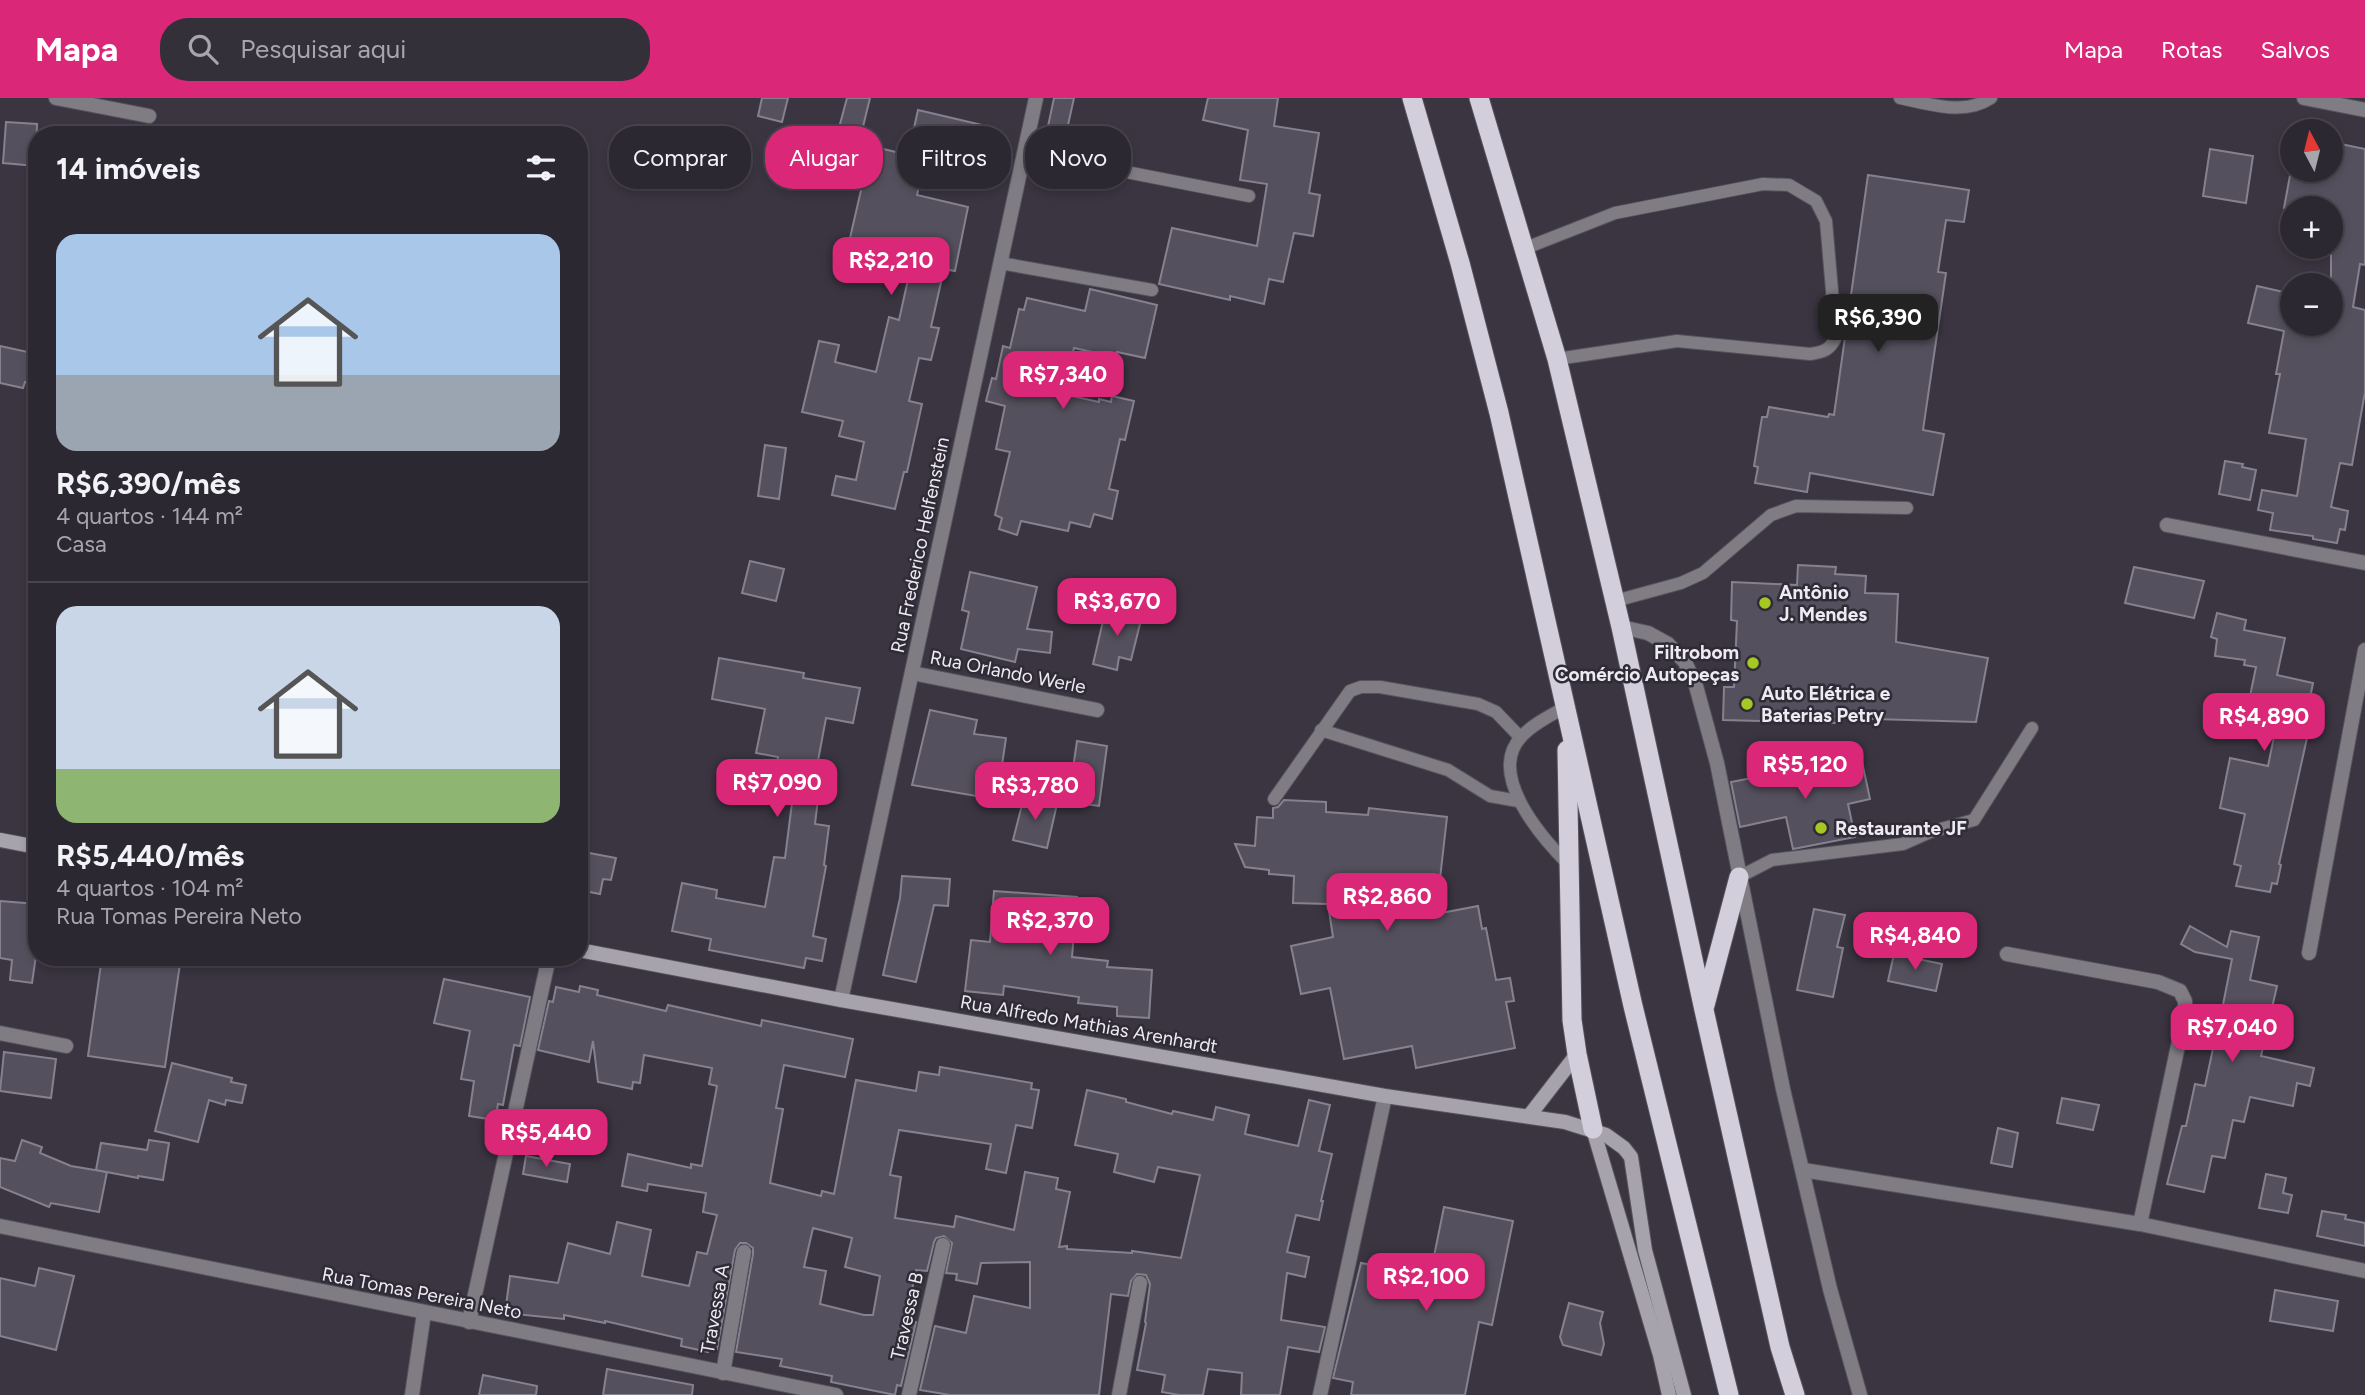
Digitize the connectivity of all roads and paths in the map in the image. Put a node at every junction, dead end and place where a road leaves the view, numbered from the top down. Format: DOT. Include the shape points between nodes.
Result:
graph roads {
  1 [pos="56,98"];
  2 [pos="1036,98"];
  3 [pos="1412,98"];
  4 [pos="1479,98"];
  5 [pos="1900,98"];
  6 [pos="1991,98"];
  7 [pos="2304,98"];
  8 [pos="2365,110"];
  9 [pos="149,116"];
  10 [pos="1024,152"];
  11 [pos="1249,195"];
  12 [pos="1525,248"];
  13 [pos="1000,263"];
  14 [pos="1152,290"];
  15 [pos="1557,359"];
  16 [pos="1907,508"];
  17 [pos="2166,525"];
  18 [pos="2365,563"];
  19 [pos="1615,601"];
  20 [pos="1621,627"];
  21 [pos="2365,650"];
  22 [pos="912,673"];
  23 [pos="1567,706"];
  24 [pos="1097,710"];
  25 [pos="2032,729"];
  26 [pos="1321,730"];
  27 [pos="1520,737"];
  28 [pos="1274,799"];
  29 [pos="1518,801"];
  30 [pos="0,840"];
  31 [pos="28,845"];
  32 [pos="1569,866"];
  33 [pos="1739,877"];
  34 [pos="588,952"];
  35 [pos="2309,953"];
  36 [pos="2007,954"];
  37 [pos="547,966"];
  38 [pos="841,1000"];
  39 [pos="1704,1010"];
  40 [pos="0,1033"];
  41 [pos="66,1046"];
  42 [pos="1577,1054"];
  43 [pos="1385,1096"];
  44 [pos="1529,1116"];
  45 [pos="1593,1129"];
  46 [pos="1803,1170"];
  47 [pos="2140,1224"];
  48 [pos="0,1226"];
  49 [pos="943,1245"];
  50 [pos="744,1252"];
  51 [pos="2365,1270"];
  52 [pos="1140,1283"];
  53 [pos="424,1313"];
  54 [pos="469,1322"];
  55 [pos="723,1373"];
  56 [pos="412,1395"];
  57 [pos="836,1395"];
  58 [pos="909,1395"];
  59 [pos="1119,1395"];
  60 [pos="1320,1395"];
  61 [pos="1669,1395"];
  62 [pos="1684,1395"];
  63 [pos="1729,1395"];
  64 [pos="1795,1395"];
  65 [pos="1860,1395"];
  1 -- 9 [label="street"];
  2 -- 10 [label="street, Rua Frederico Helfenstein"];
  3 -- 23 [label="highway" via="1492,388"];
  4 -- 12 [label="highway"];
  5 -- 6 [label="lane" via="1959,109"];
  7 -- 8 [label="street"];
  10 -- 11 [label="lane"];
  10 -- 13 [label="street, Rua Frederico Helfenstein"];
  12 -- 15 [label="highway"];
  12 -- 15 [label="lane" via="1615,213 1763,184 1789,184 1816,201 1826,221 1836,337 1824,352 1677,341"];
  13 -- 14 [label="lane"];
  13 -- 22 [label="street, Rua Frederico Helfenstein"];
  15 -- 19 [label="highway"];
  16 -- 19 [label="lane" via="1796,506 1771,515 1703,573"];
  17 -- 18 [label="street"];
  19 -- 20 [label="highway"];
  20 -- 33 [label="street" via="1648,633 1668,644 1685,662 1717,763"];
  20 -- 39 [label="highway"];
  21 -- 35 [label="street"];
  22 -- 24 [label="street, Rua Orlando Werle"];
  22 -- 38 [label="street, Rua Frederico Helfenstein"];
  23 -- 27 [label="lane"];
  23 -- 32 [label="highway"];
  23 -- 63 [label="highway" via="1633,1006"];
  25 -- 33 [label="lane" via="1974,820 1903,844 1772,860"];
  26 -- 27 [label="lane" via="1350,691 1380,687 1479,704 1496,712"];
  26 -- 28 [label="lane"];
  26 -- 29 [label="lane" via="1448,769 1490,796"];
  27 -- 29 [label="lane" via="1510,770"];
  29 -- 32 [label="lane"];
  30 -- 31 [label="main road"];
  32 -- 42 [label="highway" via="1570,989"];
  33 -- 39 [label="highway"];
  33 -- 46 [label="street"];
  34 -- 38 [label="main road, Rua Alfredo Mathias Arenhardt"];
  36 -- 47 [label="street" via="2158,982 2180,991 2185,1001"];
  37 -- 54 [label="street"];
  38 -- 43 [label="main road, Rua Alfredo Mathias Arenhardt"];
  39 -- 64 [label="highway" via="1780,1347"];
  40 -- 41 [label="street"];
  42 -- 44 [label="main road"];
  42 -- 45 [label="highway"];
  43 -- 44 [label="main road, Rua Alfredo Mathias Arenhardt"];
  43 -- 60 [label="street"];
  44 -- 45 [label="main road, Rua Alfredo Mathias Arenhardt"];
  45 -- 61 [label="main road"];
  45 -- 62 [label="main road, Rua Alfredo Mathias Arenhardt" via="1615,1140 1630,1157 1645,1250"];
  46 -- 47 [label="street"];
  46 -- 65 [label="street"];
  47 -- 51 [label="street"];
  48 -- 53 [label="street, Rua Tomas Pereira Neto"];
  49 -- 58 [label="street, Travessa B"];
  50 -- 55 [label="street, Travessa A"];
  52 -- 59 [label="street"];
  53 -- 54 [label="street, Rua Tomas Pereira Neto"];
  53 -- 56 [label="street"];
  54 -- 55 [label="street, Rua Tomas Pereira Neto"];
  55 -- 57 [label="street, Rua Tomas Pereira Neto"];
}
